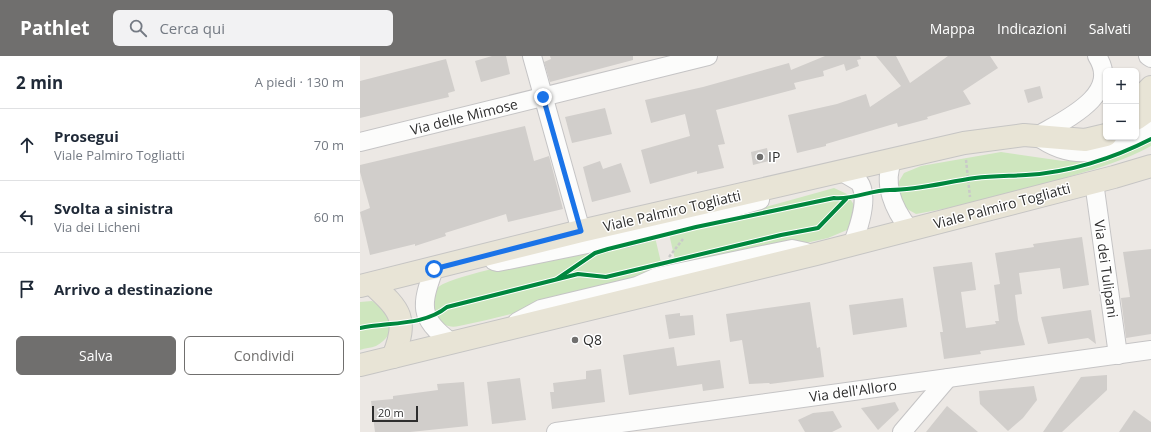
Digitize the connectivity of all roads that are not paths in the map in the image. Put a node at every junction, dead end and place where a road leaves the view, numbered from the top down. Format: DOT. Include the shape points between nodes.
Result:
graph roads {
  1 [pos="532,56"];
  2 [pos="708,56"];
  3 [pos="1097,56"];
  4 [pos="1148,56"];
  5 [pos="1151,58"];
  6 [pos="1151,87"];
  7 [pos="543,97"];
  8 [pos="1139,99"];
  9 [pos="1151,108"];
  10 [pos="1139,117"];
  11 [pos="1103,122"];
  12 [pos="1151,126"];
  13 [pos="1139,135"];
  14 [pos="1037,136"];
  15 [pos="1103,136"];
  16 [pos="1128,140"];
  17 [pos="360,142"];
  18 [pos="1151,150"];
  19 [pos="893,159"];
  20 [pos="1151,161"];
  21 [pos="1151,166"];
  22 [pos="842,172"];
  23 [pos="1127,174"];
  24 [pos="817,178"];
  25 [pos="1094,182"];
  26 [pos="910,230"];
  27 [pos="581,231"];
  28 [pos="852,245"];
  29 [pos="481,257"];
  30 [pos="434,269"];
  31 [pos="366,285"];
  32 [pos="451,342"];
  33 [pos="1151,350"];
  34 [pos="1118,355"];
  35 [pos="393,357"];
  36 [pos="363,364"];
  37 [pos="948,378"];
  38 [pos="557,432"];
  39 [pos="902,432"];
  1 -- 7 [label="street"];
  2 -- 7 [label="street, Via delle Mimose"];
  3 -- 14 [label="street" via="1103,76 1099,91 1077,112"];
  4 -- 5 [label="street"];
  6 -- 8 [label="main road"];
  7 -- 17 [label="street, Via delle Mimose"];
  7 -- 27 [label="street"];
  9 -- 10 [label="main road"];
  11 -- 14 [label="main road, Viale Palmiro Togliatti" via="1078,131"];
  12 -- 13 [label="street"];
  14 -- 15 [label="main road, Viale Palmiro Togliatti" via="1085,140"];
  14 -- 16 [label="street" via="1054,147 1084,152"];
  14 -- 19 [label="main road, Viale Palmiro Togliatti" via="982,140"];
  18 -- 25 [label="main road, Viale Palmiro Togliatti"];
  19 -- 22 [label="main road, Viale Palmiro Togliatti"];
  19 -- 26 [label="street" via="889,176 893,205"];
  20 -- 23 [label="main road, Viale Palmiro Togliatti"];
  21 -- 23 [label="main road, Viale Palmiro Togliatti"];
  22 -- 24 [label="main road, Viale Palmiro Togliatti"];
  22 -- 28 [label="street" via="859,182 862,195 862,220"];
  23 -- 25 [label="main road, Viale Palmiro Togliatti"];
  24 -- 27 [label="main road, Viale Palmiro Togliatti"];
  24 -- 29 [label="street, Viale Palmiro Togliatti" via="779,195 625,238 498,262"];
  25 -- 26 [label="main road, Viale Palmiro Togliatti"];
  25 -- 34 [label="street, Via dei Tulipani"];
  26 -- 28 [label="main road, Viale Palmiro Togliatti"];
  27 -- 29 [label="main road, Viale Palmiro Togliatti"];
  28 -- 32 [label="main road, Viale Palmiro Togliatti"];
  29 -- 30 [label="main road, Viale Palmiro Togliatti"];
  30 -- 31 [label="main road, Viale Palmiro Togliatti"];
  30 -- 32 [label="street" via="426,293 425,310 432,326"];
  31 -- 35 [label="main road" via="392,304 400,319 401,336"];
  32 -- 35 [label="main road, Viale Palmiro Togliatti"];
  33 -- 34 [label="street, Via dell'Alloro"];
  34 -- 37 [label="street, Via dell'Alloro"];
  35 -- 36 [label="main road, Viale Palmiro Togliatti"];
  37 -- 38 [label="street, Via dell'Alloro"];
  37 -- 39 [label="street"];
}
